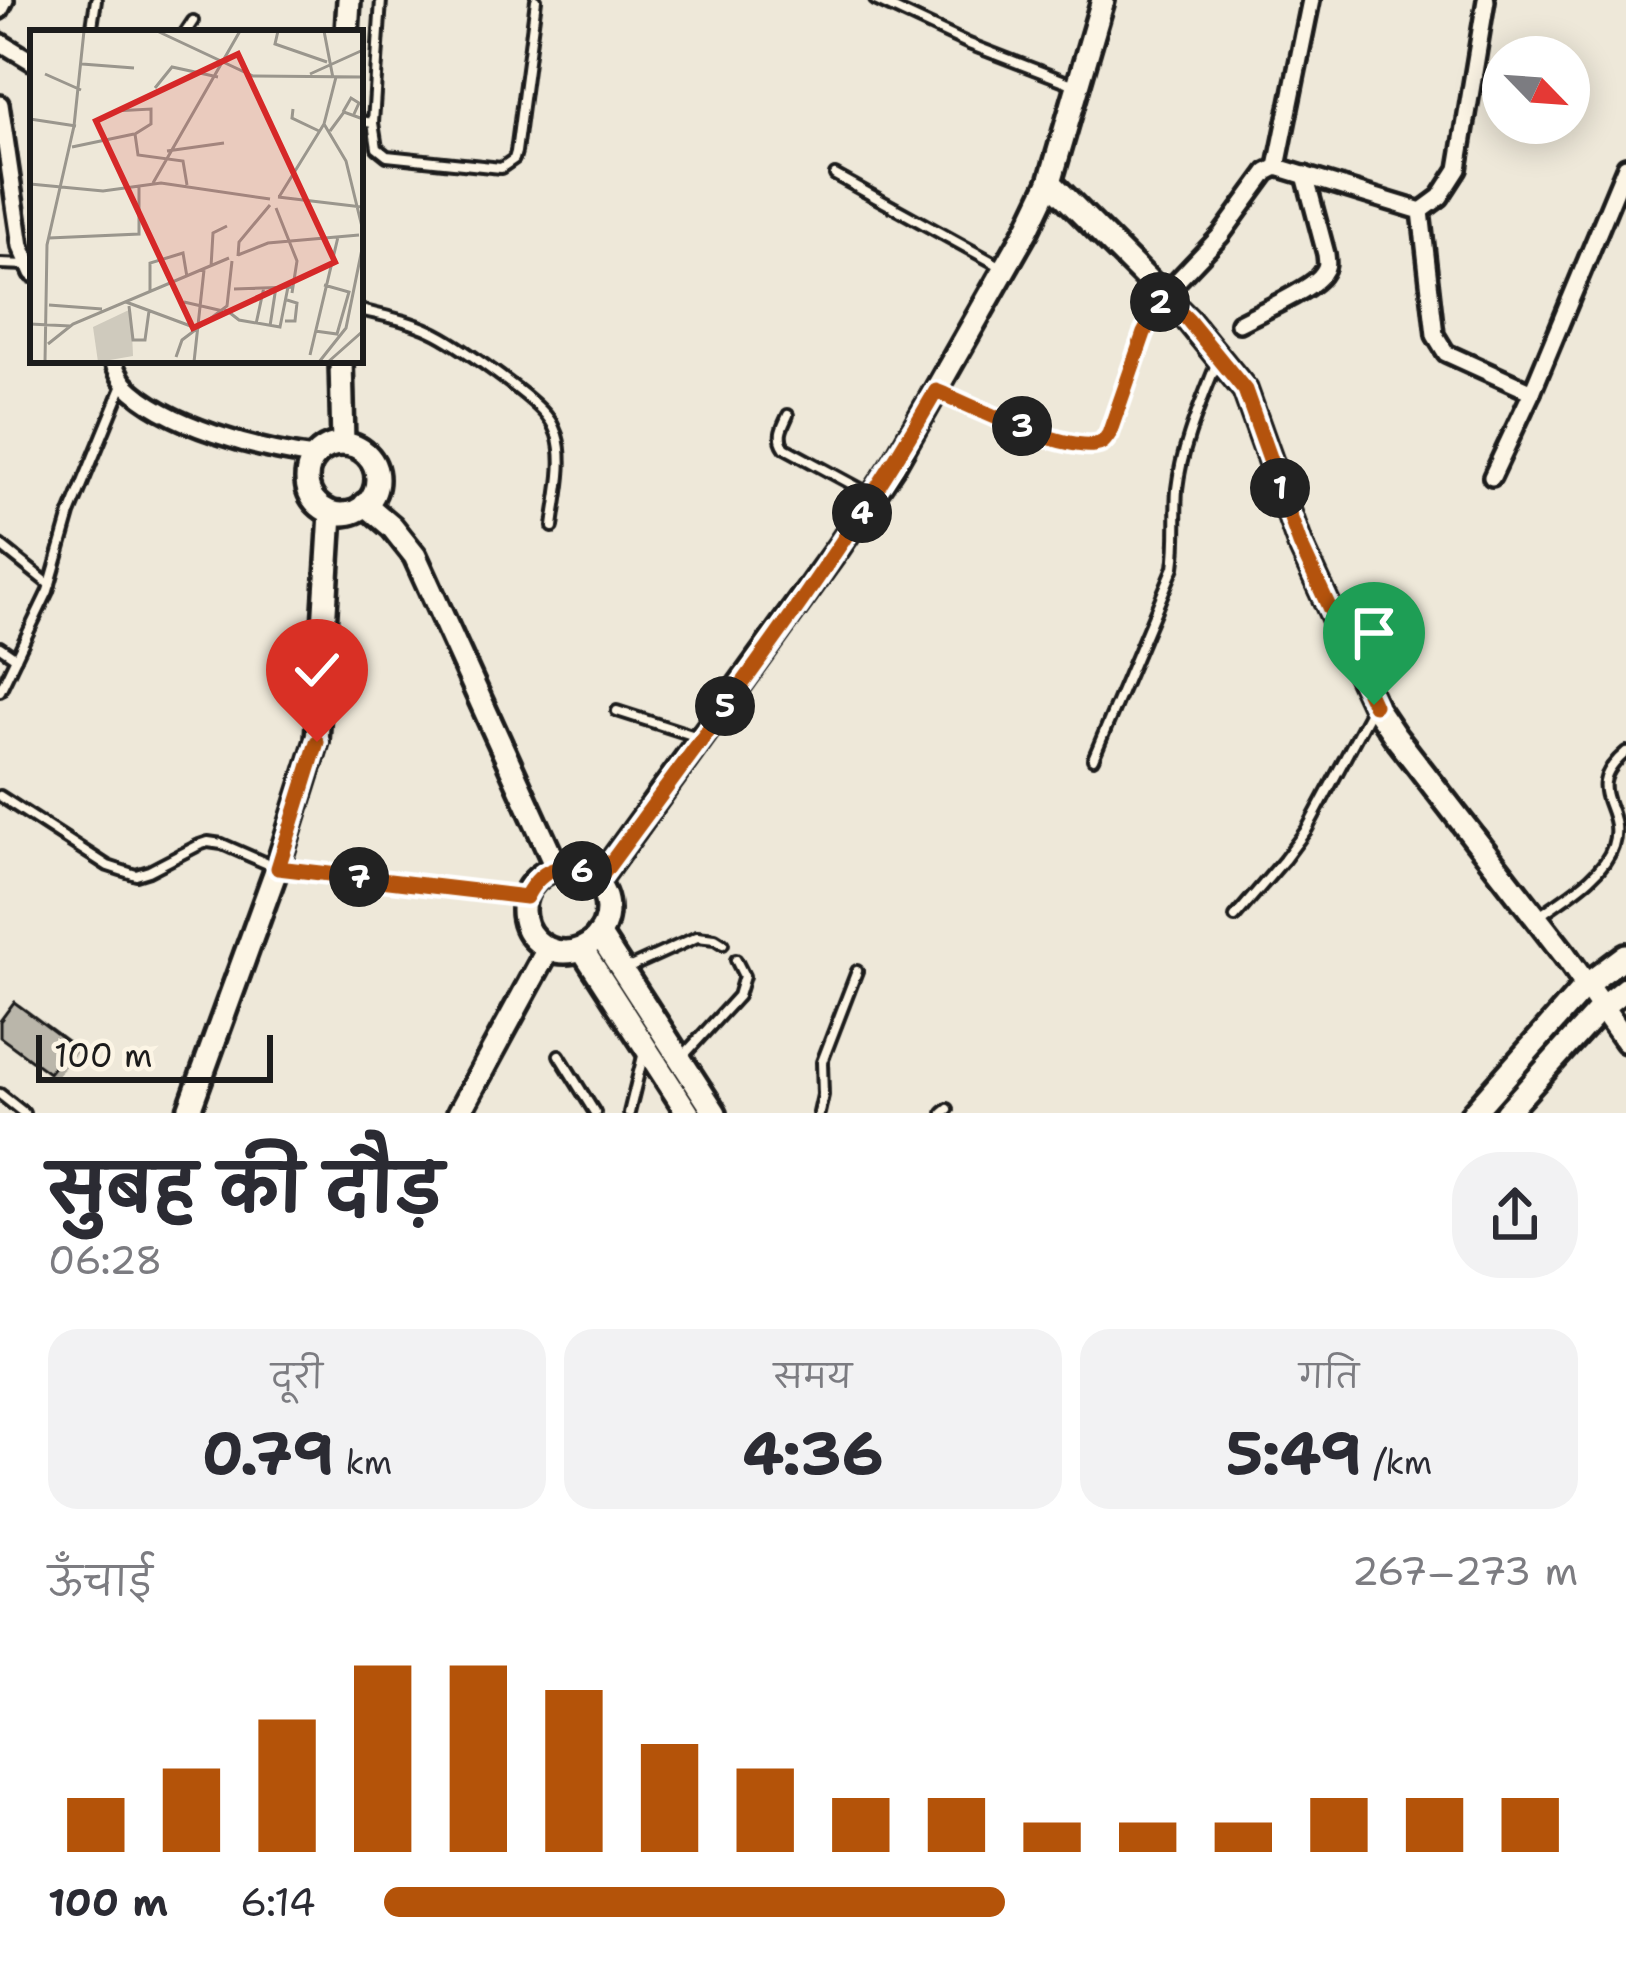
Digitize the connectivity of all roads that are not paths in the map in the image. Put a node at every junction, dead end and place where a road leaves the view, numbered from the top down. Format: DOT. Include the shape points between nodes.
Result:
graph roads {
  1 [pos="5,0"];
  2 [pos="96,0"];
  3 [pos="349,0"];
  4 [pos="381,0"];
  5 [pos="536,0"];
  6 [pos="875,0"];
  7 [pos="1103,0"];
  8 [pos="1311,0"];
  9 [pos="1486,0"];
  10 [pos="0,10"];
  11 [pos="193,21"];
  12 [pos="91,30"];
  13 [pos="186,30"];
  14 [pos="347,30"];
  15 [pos="0,43"];
  16 [pos="30,60"];
  17 [pos="1077,86"];
  18 [pos="0,104"];
  19 [pos="363,122"];
  20 [pos="374,123"];
  21 [pos="1277,166"];
  22 [pos="1626,166"];
  23 [pos="835,175"];
  24 [pos="1305,175"];
  25 [pos="1050,182"];
  26 [pos="14,208"];
  27 [pos="1421,211"];
  28 [pos="30,212"];
  29 [pos="30,235"];
  30 [pos="21,246"];
  31 [pos="0,264"];
  32 [pos="30,269"];
  33 [pos="1005,269"];
  34 [pos="1164,296"];
  35 [pos="363,311"];
  36 [pos="1238,323"];
  37 [pos="1218,357"];
  38 [pos="114,363"];
  39 [pos="341,363"];
  40 [pos="124,384"];
  41 [pos="936,391"];
  42 [pos="1532,392"];
  43 [pos="788,415"];
  44 [pos="344,444"];
  45 [pos="314,457"];
  46 [pos="1492,477"];
  47 [pos="874,496"];
  48 [pos="365,505"];
  49 [pos="332,513"];
  50 [pos="553,527"];
  51 [pos="0,545"];
  52 [pos="50,585"];
  53 [pos="0,647"];
  54 [pos="16,658"];
  55 [pos="0,691"];
  56 [pos="1374,705"];
  57 [pos="616,711"];
  58 [pos="702,739"];
  59 [pos="1626,752"];
  60 [pos="1093,759"];
  61 [pos="0,796"];
  62 [pos="278,868"];
  63 [pos="557,869"];
  64 [pos="597,882"];
  65 [pos="526,897"];
  66 [pos="1234,917"];
  67 [pos="1541,925"];
  68 [pos="591,942"];
  69 [pos="723,944"];
  70 [pos="548,949"];
  71 [pos="1626,955"];
  72 [pos="736,960"];
  73 [pos="622,970"];
  74 [pos="857,971"];
  75 [pos="1586,985"];
  76 [pos="1626,988"];
  77 [pos="1601,1008"];
  78 [pos="1626,1041"];
  79 [pos="655,1042"];
  80 [pos="559,1055"];
  81 [pos="680,1060"];
  82 [pos="0,1094"];
  83 [pos="24,1113"];
  84 [pos="188,1113"];
  85 [pos="459,1113"];
  86 [pos="596,1113"];
  87 [pos="629,1113"];
  88 [pos="688,1113"];
  89 [pos="715,1113"];
  90 [pos="819,1113"];
  91 [pos="1473,1113"];
  92 [pos="1506,1113"];
  1 -- 10 [label="street"];
  2 -- 12 [label="lane"];
  3 -- 14 [label="street"];
  4 -- 20 [label="lane"];
  5 -- 20 [label="lane" via="508,165 386,156"];
  6 -- 17 [label="lane"];
  7 -- 17 [label="street"];
  8 -- 21 [label="street"];
  9 -- 27 [label="street" via="1458,169"];
  11 -- 13 [label="lane"];
  15 -- 16 [label="street"];
  17 -- 25 [label="street"];
  18 -- 26 [label="street"];
  19 -- 20 [label="lane"];
  21 -- 24 [label="street"];
  21 -- 34 [label="street"];
  22 -- 42 [label="street"];
  23 -- 33 [label="lane"];
  24 -- 27 [label="street"];
  24 -- 36 [label="street" via="1327,266 1322,277"];
  25 -- 33 [label="street"];
  25 -- 34 [label="street"];
  26 -- 28 [label="lane"];
  26 -- 30 [label="street"];
  27 -- 42 [label="street" via="1439,346"];
  29 -- 30 [label="lane"];
  30 -- 32 [label="street"];
  31 -- 32 [label="lane"];
  33 -- 41 [label="street"];
  34 -- 37 [label="street"];
  34 -- 41 [label="lane" via="1109,434 1095,445 1049,437"];
  35 -- 50 [label="lane" via="433,331 550,419 561,456"];
  37 -- 56 [label="street" via="1245,390 1300,544"];
  37 -- 60 [label="lane" via="1184,451 1174,568"];
  38 -- 40 [label="street"];
  39 -- 44 [label="street"];
  40 -- 45 [label="street" via="157,408 236,441"];
  40 -- 52 [label="lane"];
  41 -- 47 [label="street"];
  42 -- 46 [label="street"];
  43 -- 47 [label="lane" via="779,434 785,448"];
  44 -- 45 [label="street"];
  44 -- 48 [label="street" via="364,452 376,471"];
  45 -- 49 [label="street" via="308,489"];
  47 -- 58 [label="street"];
  48 -- 49 [label="street"];
  48 -- 63 [label="street" via="415,556"];
  49 -- 62 [label="street" via="317,742"];
  51 -- 52 [label="lane"];
  52 -- 54 [label="lane"];
  53 -- 54 [label="lane"];
  54 -- 55 [label="lane"];
  56 -- 66 [label="lane" via="1306,829"];
  56 -- 67 [label="street"];
  57 -- 58 [label="lane"];
  58 -- 64 [label="street"];
  59 -- 67 [label="lane" via="1603,784 1611,851"];
  61 -- 62 [label="lane" via="123,873 149,872 208,842"];
  62 -- 65 [label="lane"];
  62 -- 84 [label="street"];
  63 -- 64 [label="street"];
  63 -- 65 [label="street"];
  64 -- 68 [label="street" via="607,915"];
  65 -- 70 [label="street" via="526,926"];
  67 -- 75 [label="street"];
  68 -- 70 [label="street"];
  68 -- 73 [label="street"];
  68 -- 79 [label="street"];
  69 -- 73 [label="lane" via="697,937"];
  70 -- 85 [label="street"];
  71 -- 75 [label="street"];
  72 -- 81 [label="lane" via="744,976 738,996"];
  73 -- 79 [label="street"];
  74 -- 90 [label="lane" via="822,1062"];
  75 -- 77 [label="street"];
  75 -- 91 [label="street"];
  76 -- 77 [label="street"];
  77 -- 78 [label="street"];
  77 -- 92 [label="street"];
  79 -- 81 [label="street"];
  79 -- 87 [label="lane"];
  79 -- 88 [label="street"];
  80 -- 86 [label="lane"];
  81 -- 89 [label="street"];
  82 -- 83 [label="lane"];
}
